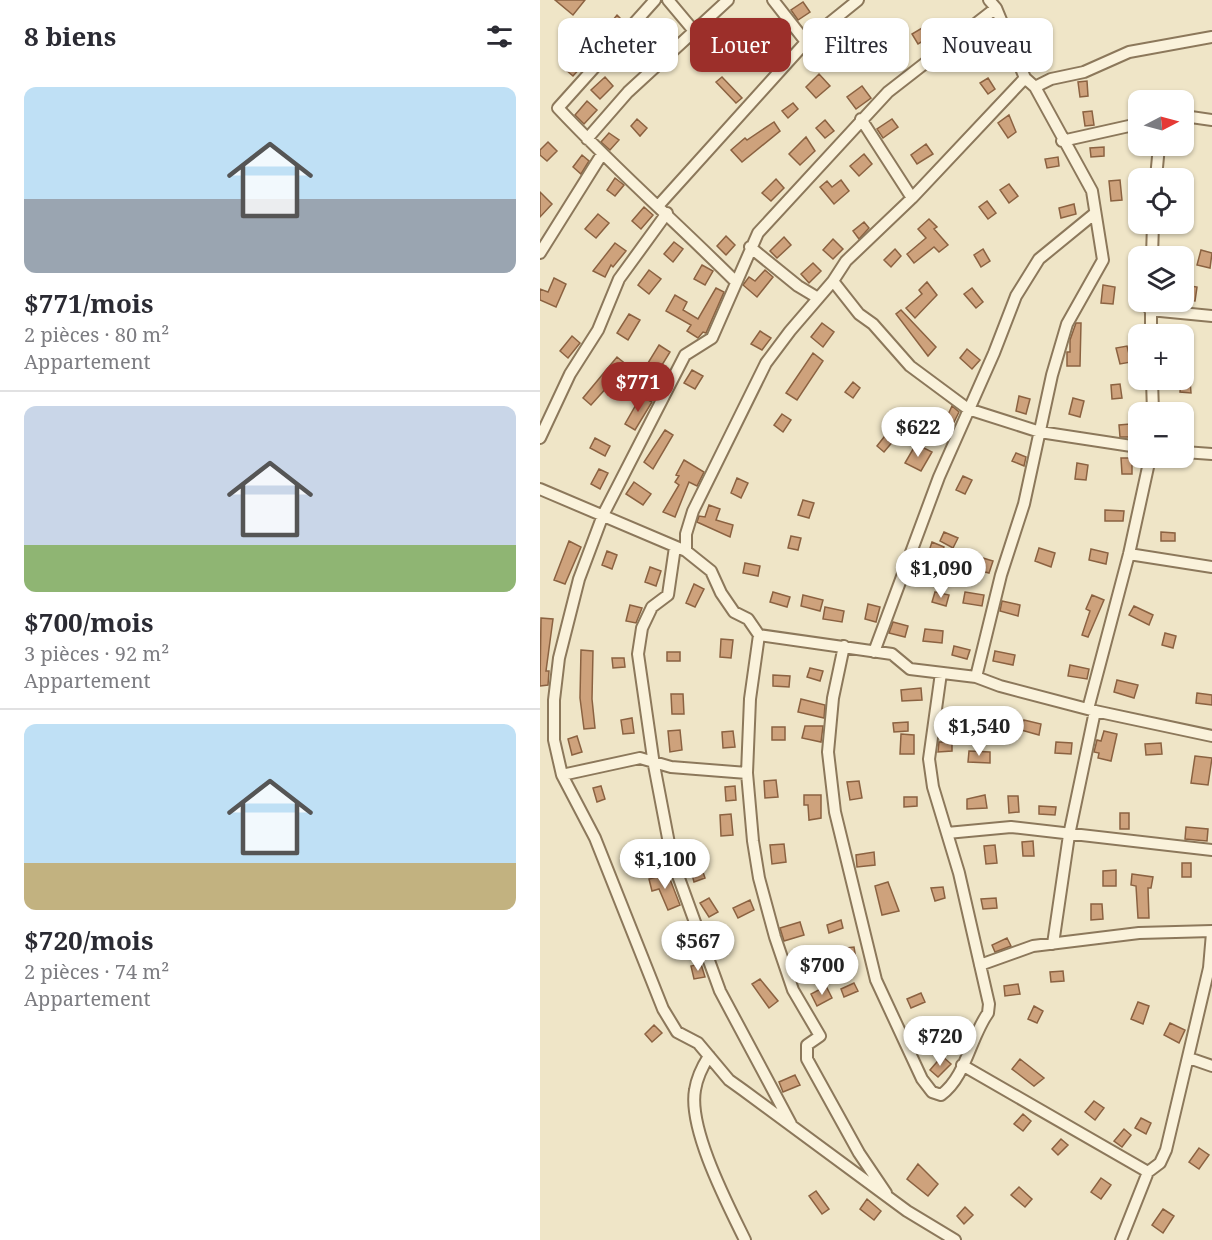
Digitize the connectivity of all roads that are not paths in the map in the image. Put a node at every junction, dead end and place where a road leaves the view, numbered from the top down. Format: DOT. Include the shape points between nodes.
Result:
graph roads {
  1 [pos="655,0"];
  2 [pos="668,0"];
  3 [pos="728,0"];
  4 [pos="773,0"];
  5 [pos="858,0"];
  6 [pos="993,4"];
  7 [pos="708,18"];
  8 [pos="836,18"];
  9 [pos="690,26"];
  10 [pos="690,35"];
  11 [pos="1212,37"];
  12 [pos="803,38"];
  13 [pos="803,46"];
  14 [pos="1025,78"];
  15 [pos="1035,87"];
  16 [pos="1194,117"];
  17 [pos="861,119"];
  18 [pos="1212,120"];
  19 [pos="1128,126"];
  20 [pos="587,139"];
  21 [pos="1062,141"];
  22 [pos="603,154"];
  23 [pos="912,198"];
  24 [pos="663,209"];
  25 [pos="1094,214"];
  26 [pos="750,247"];
  27 [pos="540,253"];
  28 [pos="833,281"];
  29 [pos="736,282"];
  30 [pos="818,298"];
  31 [pos="1187,312"];
  32 [pos="1212,316"];
  33 [pos="968,409"];
  34 [pos="1040,432"];
  35 [pos="540,438"];
  36 [pos="1128,445"];
  37 [pos="1194,453"];
  38 [pos="1212,454"];
  39 [pos="1148,468"];
  40 [pos="540,489"];
  41 [pos="603,515"];
  42 [pos="675,547"];
  43 [pos="686,552"];
  44 [pos="1129,554"];
  45 [pos="1212,567"];
  46 [pos="759,635"];
  47 [pos="844,646"];
  48 [pos="874,652"];
  49 [pos="941,673"];
  50 [pos="976,677"];
  51 [pos="1091,710"];
  52 [pos="1212,736"];
  53 [pos="654,765"];
  54 [pos="747,773"];
  55 [pos="562,775"];
  56 [pos="947,833"];
  57 [pos="1069,835"];
  58 [pos="1212,850"];
  59 [pos="1212,932"];
  60 [pos="1053,944"];
  61 [pos="980,965"];
  62 [pos="1211,968"];
  63 [pos="709,1056"];
  64 [pos="1190,1058"];
  65 [pos="962,1065"];
  66 [pos="1212,1066"];
  67 [pos="793,1127"];
  68 [pos="1148,1172"];
  69 [pos="890,1197"];
  70 [pos="745,1240"];
  71 [pos="955,1240"];
  72 [pos="1121,1240"];
  1 -- 20 [label="street" via="558,108"];
  2 -- 9 [label="street"];
  3 -- 7 [label="street"];
  4 -- 12 [label="street"];
  5 -- 8 [label="street"];
  6 -- 14 [label="street"];
  6 -- 17 [label="street"];
  10 -- 20 [label="street" via="628,92"];
  11 -- 15 [label="street" via="1129,52 1084,72"];
  13 -- 24 [label="street"];
  14 -- 15 [label="street"];
  14 -- 23 [label="street"];
  15 -- 21 [label="street"];
  16 -- 18 [label="street"];
  17 -- 23 [label="street"];
  17 -- 26 [label="street" via="758,233"];
  19 -- 21 [label="street"];
  20 -- 22 [label="street"];
  21 -- 25 [label="street" via="1092,191"];
  22 -- 24 [label="street"];
  22 -- 27 [label="street"];
  23 -- 28 [label="street" via="846,261"];
  24 -- 29 [label="street"];
  24 -- 35 [label="street" via="619,279 598,330 570,374"];
  25 -- 33 [label="street" via="1039,259 1016,296"];
  25 -- 34 [label="street" via="1103,260 1067,324"];
  26 -- 29 [label="street"];
  26 -- 30 [label="street"];
  28 -- 30 [label="street"];
  28 -- 33 [label="street" via="910,366"];
  29 -- 41 [label="street" via="712,338 685,355"];
  30 -- 43 [label="street" via="766,363 693,512 686,534"];
  31 -- 32 [label="street"];
  33 -- 34 [label="street"];
  33 -- 48 [label="street"];
  34 -- 36 [label="street"];
  34 -- 50 [label="street"];
  37 -- 38 [label="street"];
  39 -- 44 [label="street"];
  40 -- 41 [label="street"];
  41 -- 42 [label="street"];
  41 -- 55 [label="street" via="579,579 559,658 554,740"];
  42 -- 43 [label="street"];
  42 -- 53 [label="street" via="668,594 652,607 642,628 638,654"];
  43 -- 46 [label="street" via="711,571 734,612 747,619"];
  44 -- 45 [label="street"];
  44 -- 51 [label="street"];
  46 -- 47 [label="street"];
  46 -- 54 [label="street" via="750,699"];
  47 -- 48 [label="street"];
  47 -- 65 [label="street" via="833,698 828,752 835,812 876,980 897,1030 932,1092 941,1095 949,1089"];
  48 -- 49 [label="street" via="892,654 910,669"];
  49 -- 50 [label="street"];
  49 -- 56 [label="street" via="929,759"];
  50 -- 51 [label="street"];
  51 -- 52 [label="street"];
  51 -- 57 [label="street"];
  53 -- 54 [label="street"];
  53 -- 55 [label="street" via="640,758"];
  53 -- 67 [label="street" via="672,859 694,926 720,991"];
  54 -- 69 [label="street" via="759,878 775,937 794,990 820,1036 807,1045 807,1059 860,1153"];
  55 -- 63 [label="street" via="594,837 663,1009 677,1032 698,1043"];
  56 -- 57 [label="street" via="1011,827"];
  56 -- 61 [label="street"];
  57 -- 58 [label="street"];
  57 -- 60 [label="street"];
  59 -- 60 [label="street" via="1139,933"];
  59 -- 62 [label="street"];
  60 -- 61 [label="street" via="1033,946"];
  61 -- 65 [label="street" via="988,1013"];
  62 -- 64 [label="street"];
  63 -- 67 [label="street" via="729,1080"];
  63 -- 70 [label="street" via="694,1093 696,1123"];
  64 -- 66 [label="street"];
  64 -- 68 [label="street" via="1166,1150 1160,1163"];
  65 -- 68 [label="street"];
  67 -- 69 [label="street"];
  68 -- 72 [label="street"];
  69 -- 71 [label="street"];
}
